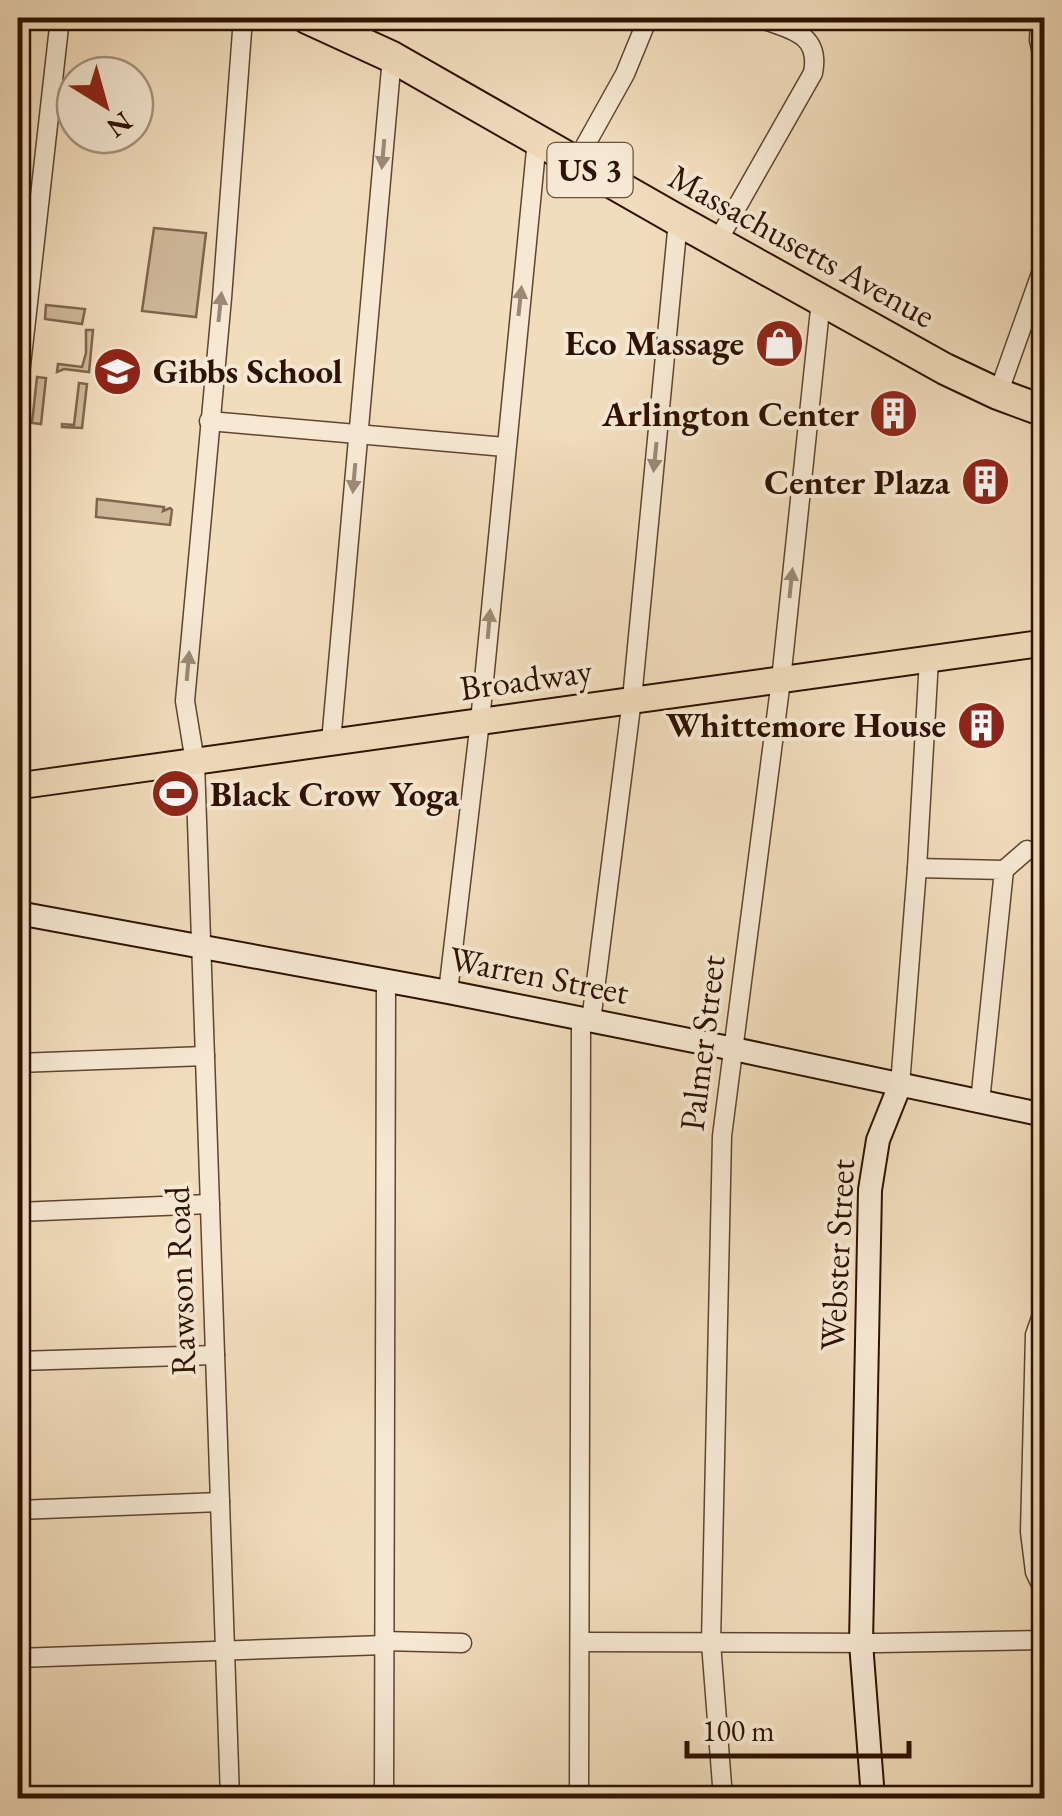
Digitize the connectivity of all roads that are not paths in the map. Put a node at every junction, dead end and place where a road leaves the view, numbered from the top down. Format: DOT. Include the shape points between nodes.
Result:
graph roads {
  1 [pos="60,18"];
  2 [pos="243,18"];
  3 [pos="308,18"];
  4 [pos="648,18"];
  5 [pos="759,18"];
  6 [pos="1040,18"];
  7 [pos="392,57"];
  8 [pos="1044,62"];
  9 [pos="537,140"];
  10 [pos="576,162"];
  11 [pos="678,220"];
  12 [pos="717,242"];
  13 [pos="1044,266"];
  14 [pos="821,300"];
  15 [pos="18,392"];
  16 [pos="998,394"];
  17 [pos="1044,411"];
  18 [pos="209,422"];
  19 [pos="1044,422"];
  20 [pos="358,434"];
  21 [pos="506,447"];
  22 [pos="1044,643"];
  23 [pos="929,659"];
  24 [pos="781,680"];
  25 [pos="632,699"];
  26 [pos="480,721"];
  27 [pos="331,742"];
  28 [pos="195,762"];
  29 [pos="18,786"];
  30 [pos="1027,850"];
  31 [pos="917,868"];
  32 [pos="1004,870"];
  33 [pos="18,913"];
  34 [pos="202,948"];
  35 [pos="386,981"];
  36 [pos="448,992"];
  37 [pos="586,1019"];
  38 [pos="734,1049"];
  39 [pos="205,1056"];
  40 [pos="18,1063"];
  41 [pos="900,1085"];
  42 [pos="980,1102"];
  43 [pos="1044,1115"];
  44 [pos="210,1204"];
  45 [pos="18,1212"];
  46 [pos="1044,1309"];
  47 [pos="216,1354"];
  48 [pos="18,1361"];
  49 [pos="220,1502"];
  50 [pos="18,1510"];
  51 [pos="1044,1591"];
  52 [pos="1044,1640"];
  53 [pos="580,1642"];
  54 [pos="384,1643"];
  55 [pos="462,1643"];
  56 [pos="861,1643"];
  57 [pos="711,1644"];
  58 [pos="226,1650"];
  59 [pos="18,1658"];
  60 [pos="230,1798"];
  61 [pos="384,1798"];
  62 [pos="580,1798"];
  63 [pos="723,1798"];
  64 [pos="873,1798"];
  1 -- 15 [label="street"];
  18 -- 2 [label="street, Rawson Road, one-way"];
  3 -- 7 [label="highway, Massachusetts Avenue / US 3"];
  4 -- 10 [label="street"];
  5 -- 12 [label="street" via="798,32 816,62"];
  6 -- 8 [label="street"];
  7 -- 9 [label="highway, Massachusetts Avenue / US 3"];
  7 -- 20 [label="street, one-way"];
  9 -- 10 [label="highway, Massachusetts Avenue / US 3"];
  21 -- 9 [label="street, one-way"];
  10 -- 11 [label="highway, Massachusetts Avenue / US 3"];
  11 -- 12 [label="highway, Massachusetts Avenue / US 3"];
  11 -- 25 [label="street, one-way"];
  12 -- 14 [label="highway, Massachusetts Avenue / US 3"];
  13 -- 16 [label="street"];
  14 -- 16 [label="highway, Massachusetts Avenue / US 3"];
  24 -- 14 [label="street, Palmer Street, one-way"];
  16 -- 17 [label="highway, Massachusetts Avenue / US 3"];
  16 -- 19 [label="highway, Massachusetts Avenue / US 3"];
  18 -- 20 [label="street"];
  28 -- 18 [label="street, Rawson Road, one-way" via="184,701"];
  20 -- 21 [label="street"];
  20 -- 27 [label="street, one-way"];
  26 -- 21 [label="street, one-way"];
  22 -- 23 [label="main road, Broadway"];
  23 -- 24 [label="main road, Broadway"];
  23 -- 31 [label="street, Webster Street"];
  24 -- 25 [label="main road, Broadway"];
  24 -- 38 [label="street, Palmer Street"];
  25 -- 26 [label="main road, Broadway"];
  25 -- 37 [label="street"];
  26 -- 27 [label="main road, Broadway"];
  26 -- 36 [label="street"];
  27 -- 28 [label="main road, Broadway"];
  28 -- 29 [label="main road, Broadway"];
  28 -- 34 [label="street, Rawson Road"];
  30 -- 32 [label="street"];
  31 -- 32 [label="street"];
  31 -- 41 [label="street, Webster Street"];
  32 -- 42 [label="street"];
  33 -- 34 [label="main road, Warren Street"];
  34 -- 35 [label="main road, Warren Street"];
  34 -- 39 [label="street, Rawson Road"];
  35 -- 36 [label="main road, Warren Street"];
  35 -- 54 [label="street"];
  36 -- 37 [label="main road, Warren Street"];
  37 -- 38 [label="main road, Warren Street"];
  37 -- 53 [label="street"];
  38 -- 41 [label="main road, Warren Street"];
  38 -- 57 [label="street, Palmer Street" via="722,1150"];
  39 -- 40 [label="street"];
  39 -- 44 [label="street, Rawson Road"];
  41 -- 42 [label="main road, Warren Street"];
  41 -- 56 [label="main road, Webster Street" via="878,1140 870,1190"];
  42 -- 43 [label="main road, Warren Street"];
  44 -- 45 [label="street"];
  44 -- 47 [label="street, Rawson Road"];
  46 -- 51 [label="street" via="1035,1335 1030,1532"];
  47 -- 48 [label="street"];
  47 -- 49 [label="street, Rawson Road"];
  49 -- 50 [label="street"];
  49 -- 58 [label="street, Rawson Road"];
  52 -- 56 [label="street"];
  53 -- 57 [label="street"];
  53 -- 62 [label="street"];
  54 -- 55 [label="street"];
  54 -- 58 [label="street"];
  54 -- 61 [label="street"];
  56 -- 57 [label="street"];
  56 -- 64 [label="main road, Webster Street"];
  57 -- 63 [label="street, Palmer Street"];
  58 -- 59 [label="street"];
  58 -- 60 [label="street, Rawson Road"];
}
